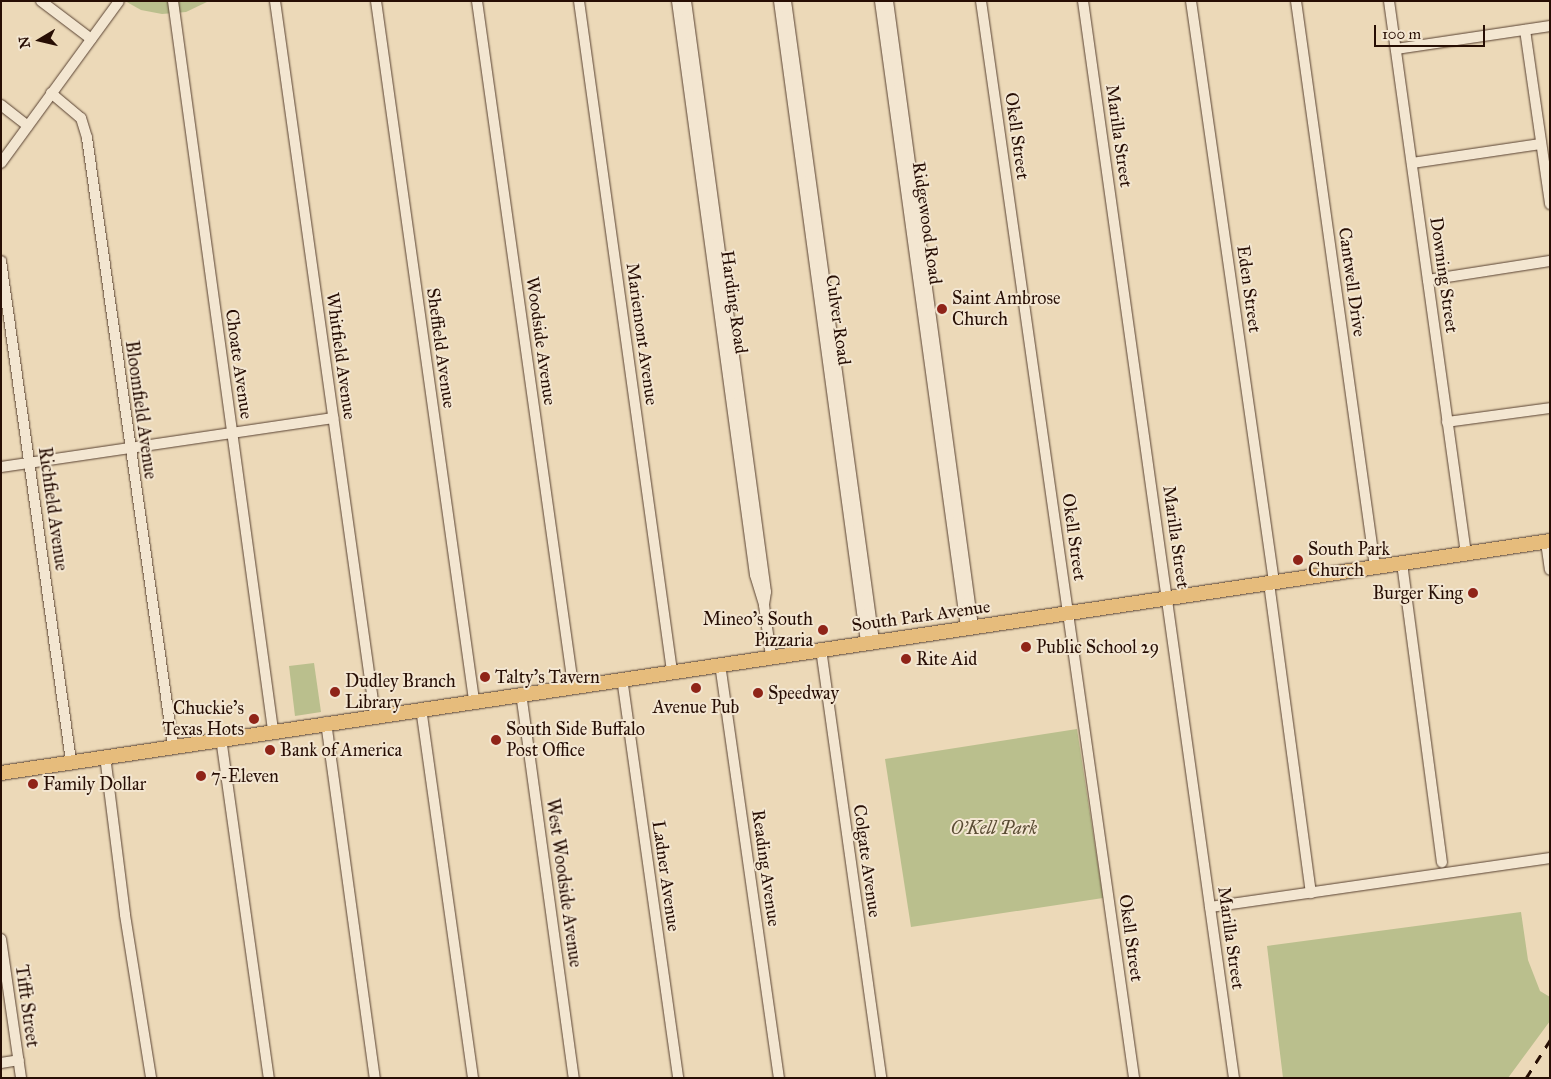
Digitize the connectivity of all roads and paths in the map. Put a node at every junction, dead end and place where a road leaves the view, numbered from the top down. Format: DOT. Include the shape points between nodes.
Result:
graph roads {
  1 [pos="41,1"];
  2 [pos="119,1"];
  3 [pos="173,1"];
  4 [pos="275,1"];
  5 [pos="376,1"];
  6 [pos="477,1"];
  7 [pos="579,1"];
  8 [pos="677,1"];
  9 [pos="686,1"];
  10 [pos="778,1"];
  11 [pos="786,1"];
  12 [pos="880,1"];
  13 [pos="888,1"];
  14 [pos="981,1"];
  15 [pos="1083,1"];
  16 [pos="1190,1"];
  17 [pos="1296,1"];
  18 [pos="1389,1"];
  19 [pos="1550,26"];
  20 [pos="1524,30"];
  21 [pos="91,39"];
  22 [pos="688,49"];
  23 [pos="1396,49"];
  24 [pos="893,72"];
  25 [pos="51,93"];
  26 [pos="1,105"];
  27 [pos="28,126"];
  28 [pos="1541,144"];
  29 [pos="1,163"];
  30 [pos="1412,163"];
  31 [pos="1550,204"];
  32 [pos="1,260"];
  33 [pos="1550,262"];
  34 [pos="1428,280"];
  35 [pos="1550,408"];
  36 [pos="333,418"];
  37 [pos="1447,422"];
  38 [pos="232,432"];
  39 [pos="130,448"];
  40 [pos="30,463"];
  41 [pos="1,467"];
  42 [pos="1548,542"];
  43 [pos="1466,554"];
  44 [pos="1402,563"];
  45 [pos="1375,567"];
  46 [pos="1550,570"];
  47 [pos="1271,582"];
  48 [pos="1168,598"];
  49 [pos="1069,613"];
  50 [pos="970,627"];
  51 [pos="870,642"];
  52 [pos="821,649"];
  53 [pos="771,656"];
  54 [pos="720,664"];
  55 [pos="672,671"];
  56 [pos="622,678"];
  57 [pos="573,685"];
  58 [pos="521,693"];
  59 [pos="474,700"];
  60 [pos="421,708"];
  61 [pos="375,715"];
  62 [pos="326,722"];
  63 [pos="273,730"];
  64 [pos="220,738"];
  65 [pos="172,746"];
  66 [pos="105,756"];
  67 [pos="71,762"];
  68 [pos="1,773"];
  69 [pos="1550,858"];
  70 [pos="1442,862"];
  71 [pos="1311,893"];
  72 [pos="1210,907"];
  73 [pos="1,939"];
  74 [pos="19,1060"];
  75 [pos="1,1063"];
  76 [pos="21,1078"];
  77 [pos="151,1078"];
  78 [pos="269,1078"];
  79 [pos="375,1078"];
  80 [pos="473,1078"];
  81 [pos="574,1078"];
  82 [pos="678,1078"];
  83 [pos="779,1078"];
  84 [pos="881,1078"];
  85 [pos="1134,1078"];
  86 [pos="1234,1078"];
  1 -- 21 [label="street"];
  2 -- 21 [label="street"];
  3 -- 38 [label="street, Choate Avenue"];
  4 -- 36 [label="street, Whitfield Avenue"];
  5 -- 59 [label="street, Sheffield Avenue"];
  6 -- 57 [label="street, Woodside Avenue"];
  7 -- 55 [label="street, Mariemont Avenue"];
  8 -- 22 [label="street, Harding Road"];
  9 -- 22 [label="street, Harding Road"];
  10 -- 51 [label="street, Culver Road"];
  11 -- 51 [label="street, Culver Road"];
  12 -- 24 [label="street, Ridgewood Road"];
  13 -- 24 [label="street, Ridgewood Road"];
  14 -- 49 [label="street, Okell Street"];
  15 -- 48 [label="street, Marilla Street"];
  16 -- 47 [label="street, Eden Street"];
  17 -- 45 [label="street, Cantwell Drive"];
  18 -- 23 [label="street, Downing Street"];
  19 -- 20 [label="street"];
  20 -- 23 [label="street"];
  20 -- 28 [label="street"];
  21 -- 25 [label="street"];
  22 -- 53 [label="street, Harding Road" via="746,471 766,592 764,605"];
  23 -- 30 [label="street, Downing Street"];
  24 -- 50 [label="street, Ridgewood Road"];
  25 -- 27 [label="street"];
  25 -- 39 [label="street, Bloomfield Avenue" via="74,109 86,130"];
  26 -- 27 [label="street"];
  27 -- 29 [label="street"];
  28 -- 30 [label="street"];
  28 -- 31 [label="street"];
  30 -- 34 [label="street, Downing Street"];
  32 -- 40 [label="street, Richfield Avenue"];
  33 -- 34 [label="street"];
  34 -- 37 [label="street, Downing Street"];
  35 -- 37 [label="street"];
  36 -- 38 [label="street"];
  36 -- 61 [label="street, Whitfield Avenue"];
  37 -- 43 [label="street, Downing Street"];
  38 -- 39 [label="street"];
  38 -- 63 [label="street, Choate Avenue"];
  39 -- 40 [label="street"];
  39 -- 65 [label="street, Bloomfield Avenue"];
  40 -- 41 [label="street"];
  40 -- 67 [label="street, Richfield Avenue"];
  42 -- 43 [label="main road, South Park Avenue"];
  42 -- 46 [label="street"];
  43 -- 44 [label="main road, South Park Avenue"];
  44 -- 45 [label="main road, South Park Avenue"];
  44 -- 70 [label="street"];
  45 -- 47 [label="main road, South Park Avenue"];
  47 -- 48 [label="main road, South Park Avenue"];
  47 -- 71 [label="street, Eden Street"];
  48 -- 49 [label="main road, South Park Avenue"];
  48 -- 72 [label="street, Marilla Street"];
  49 -- 50 [label="main road, South Park Avenue"];
  49 -- 85 [label="street, Okell Street"];
  50 -- 51 [label="main road, South Park Avenue"];
  51 -- 52 [label="main road, South Park Avenue"];
  52 -- 53 [label="main road, South Park Avenue"];
  52 -- 84 [label="street, Colgate Avenue"];
  53 -- 54 [label="main road, South Park Avenue"];
  54 -- 55 [label="main road, South Park Avenue"];
  54 -- 83 [label="street, Reading Avenue"];
  55 -- 56 [label="main road, South Park Avenue"];
  56 -- 57 [label="main road, South Park Avenue"];
  56 -- 82 [label="street, Ladner Avenue"];
  57 -- 58 [label="main road, South Park Avenue"];
  58 -- 59 [label="main road, South Park Avenue"];
  58 -- 81 [label="street, West Woodside Avenue"];
  59 -- 60 [label="main road, South Park Avenue"];
  60 -- 61 [label="main road, South Park Avenue"];
  60 -- 80 [label="street"];
  61 -- 62 [label="main road, South Park Avenue"];
  62 -- 63 [label="main road, South Park Avenue"];
  62 -- 79 [label="street"];
  63 -- 64 [label="main road, South Park Avenue"];
  64 -- 65 [label="main road, South Park Avenue"];
  64 -- 78 [label="street"];
  65 -- 66 [label="main road, South Park Avenue"];
  66 -- 67 [label="main road, South Park Avenue"];
  66 -- 77 [label="street" via="125,915"];
  67 -- 68 [label="main road, South Park Avenue"];
  69 -- 71 [label="street"];
  71 -- 72 [label="street"];
  72 -- 86 [label="street, Marilla Street"];
  73 -- 74 [label="street, Tifft Street"];
  74 -- 75 [label="street"];
  74 -- 76 [label="street, Tifft Street"];
}
